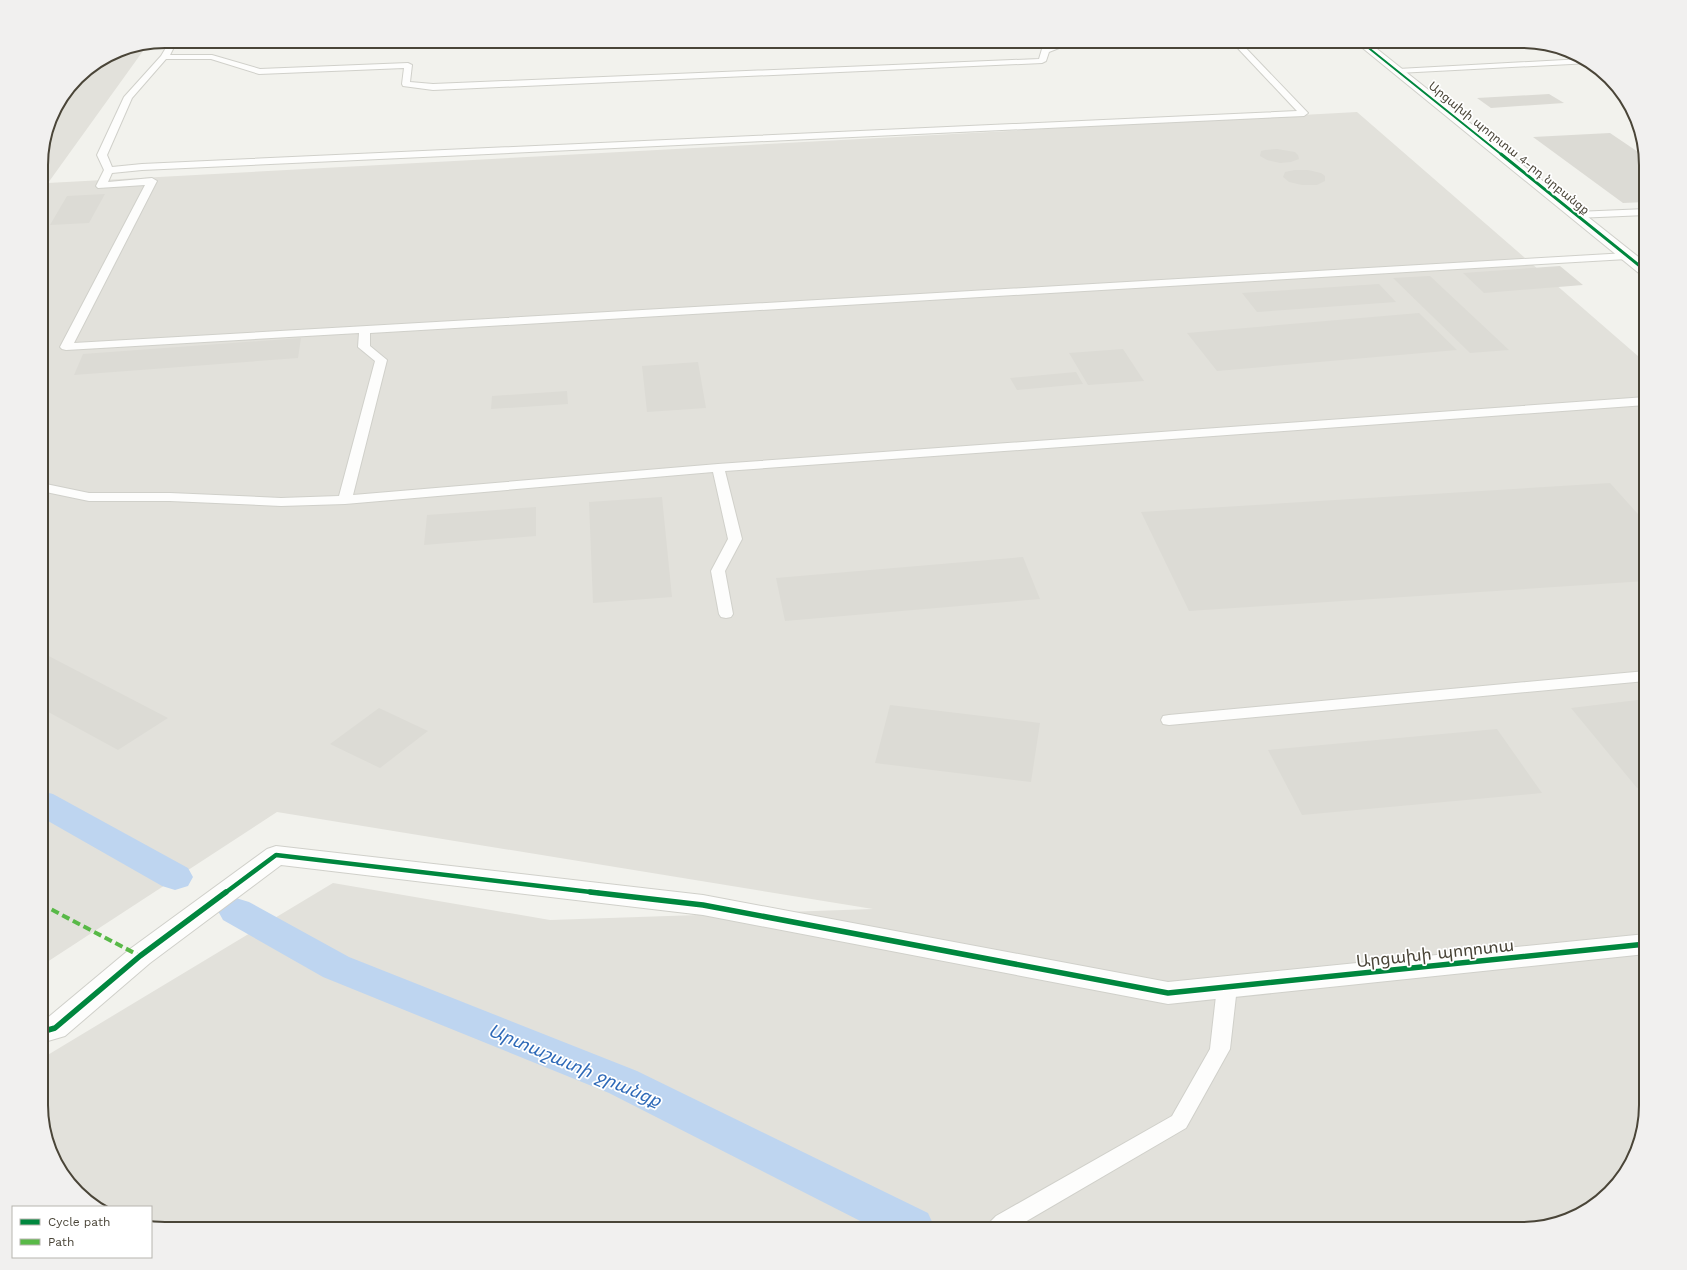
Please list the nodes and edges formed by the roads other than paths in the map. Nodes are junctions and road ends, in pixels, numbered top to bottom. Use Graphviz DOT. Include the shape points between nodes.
graph roads {
  1 [pos="169,48"];
  2 [pos="1053,48"];
  3 [pos="1242,48"];
  4 [pos="1369,48"];
  5 [pos="164,57"];
  6 [pos="1577,62"];
  7 [pos="1398,71"];
  8 [pos="109,170"];
  9 [pos="1639,212"];
  10 [pos="1576,215"];
  11 [pos="1627,256"];
  12 [pos="1639,265"];
  13 [pos="365,329"];
  14 [pos="1639,402"];
  15 [pos="718,468"];
  16 [pos="48,488"];
  17 [pos="345,500"];
  18 [pos="726,614"];
  19 [pos="1639,677"];
  20 [pos="1169,720"];
  21 [pos="1639,945"];
  22 [pos="1227,987"];
  23 [pos="48,1030"];
  24 [pos="1006,1222"];
  1 -- 5 [label="lane"];
  2 -- 5 [label="lane" via="1045,51 1042,61 433,87 406,84 408,65 259,72 212,56"];
  3 -- 8 [label="lane" via="1304,113"];
  4 -- 7 [label="street, Արցախի պողոտա 4-րդ նրբանցք"];
  5 -- 8 [label="lane" via="128,97 102,155"];
  6 -- 7 [label="lane"];
  7 -- 10 [label="street, Արցախի պողոտա 4-րդ նրբանցք"];
  8 -- 13 [label="lane" via="101,186 152,181 66,347"];
  9 -- 10 [label="lane"];
  10 -- 11 [label="street, Արցախի պողոտա 4-րդ նրբանցք"];
  11 -- 12 [label="street, Արցախի պողոտա 4-րդ նրբանցք"];
  11 -- 13 [label="lane"];
  13 -- 17 [label="lane" via="364,348 381,360"];
  14 -- 15 [label="lane"];
  15 -- 17 [label="lane"];
  15 -- 18 [label="lane" via="735,539 718,571"];
  16 -- 17 [label="lane" via="88,497 170,497 282,502"];
  19 -- 20 [label="lane"];
  21 -- 22 [label="street, Արցախի պողոտա"];
  22 -- 23 [label="street, Արցախի պողոտա" via="1168,993 703,905 276,855 140,956 55,1028"];
  22 -- 24 [label="lane" via="1220,1049 1179,1122"];
}
